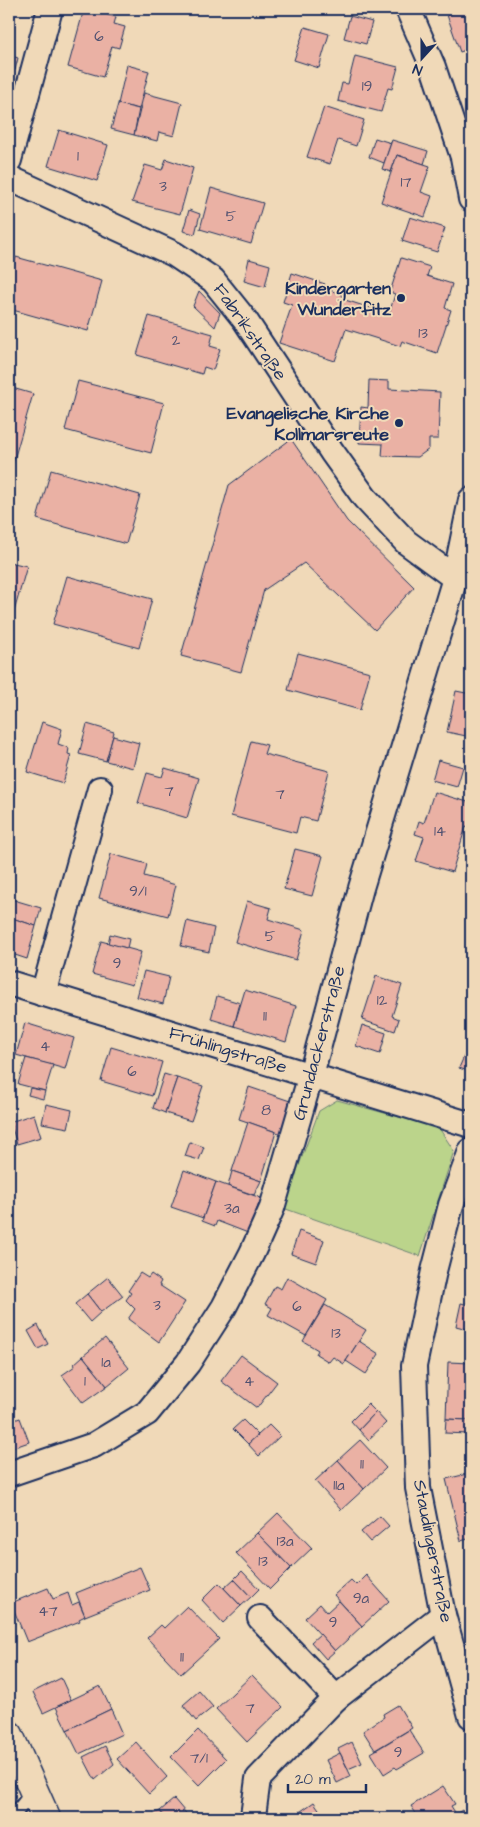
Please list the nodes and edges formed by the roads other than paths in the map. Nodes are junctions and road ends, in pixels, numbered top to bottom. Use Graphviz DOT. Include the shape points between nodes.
graph roads {
  1 [pos="50,9"];
  2 [pos="408,9"];
  3 [pos="9,160"];
  4 [pos="9,178"];
  5 [pos="471,199"];
  6 [pos="471,500"];
  7 [pos="455,578"];
  8 [pos="100,789"];
  9 [pos="9,983"];
  10 [pos="43,994"];
  11 [pos="311,1075"];
  12 [pos="471,1125"];
  13 [pos="471,1151"];
  14 [pos="9,1474"];
  15 [pos="443,1614"];
  16 [pos="260,1618"];
  17 [pos="336,1698"];
  18 [pos="471,1716"];
  19 [pos="9,1735"];
  20 [pos="33,1791"];
  21 [pos="12,1818"];
  22 [pos="46,1818"];
  23 [pos="254,1818"];
  1 -- 3 [label="street"];
  2 -- 5 [label="street" via="433,66 463,157"];
  4 -- 7 [label="street, Fabrikstraße" via="174,254 213,280 246,320 365,498 406,542"];
  6 -- 7 [label="street, Grundackerstraße"];
  7 -- 11 [label="street, Grundackerstraße" via="361,888"];
  8 -- 10 [label="street"];
  9 -- 10 [label="street, Frühlingstraße"];
  10 -- 11 [label="street, Frühlingstraße"];
  11 -- 12 [label="street, Frühlingstraße"];
  11 -- 14 [label="street, Grundackerstraße" via="272,1208 224,1307 188,1363 146,1413 94,1445"];
  13 -- 15 [label="street, Staudingerstraße" via="451,1205 436,1261 414,1366 418,1488"];
  15 -- 17 [label="street"];
  15 -- 18 [label="street, Staudingerstraße"];
  16 -- 17 [label="street"];
  17 -- 23 [label="street" via="258,1779"];
  19 -- 20 [label="main road"];
  20 -- 21 [label="lane"];
  20 -- 22 [label="main road"];
}
